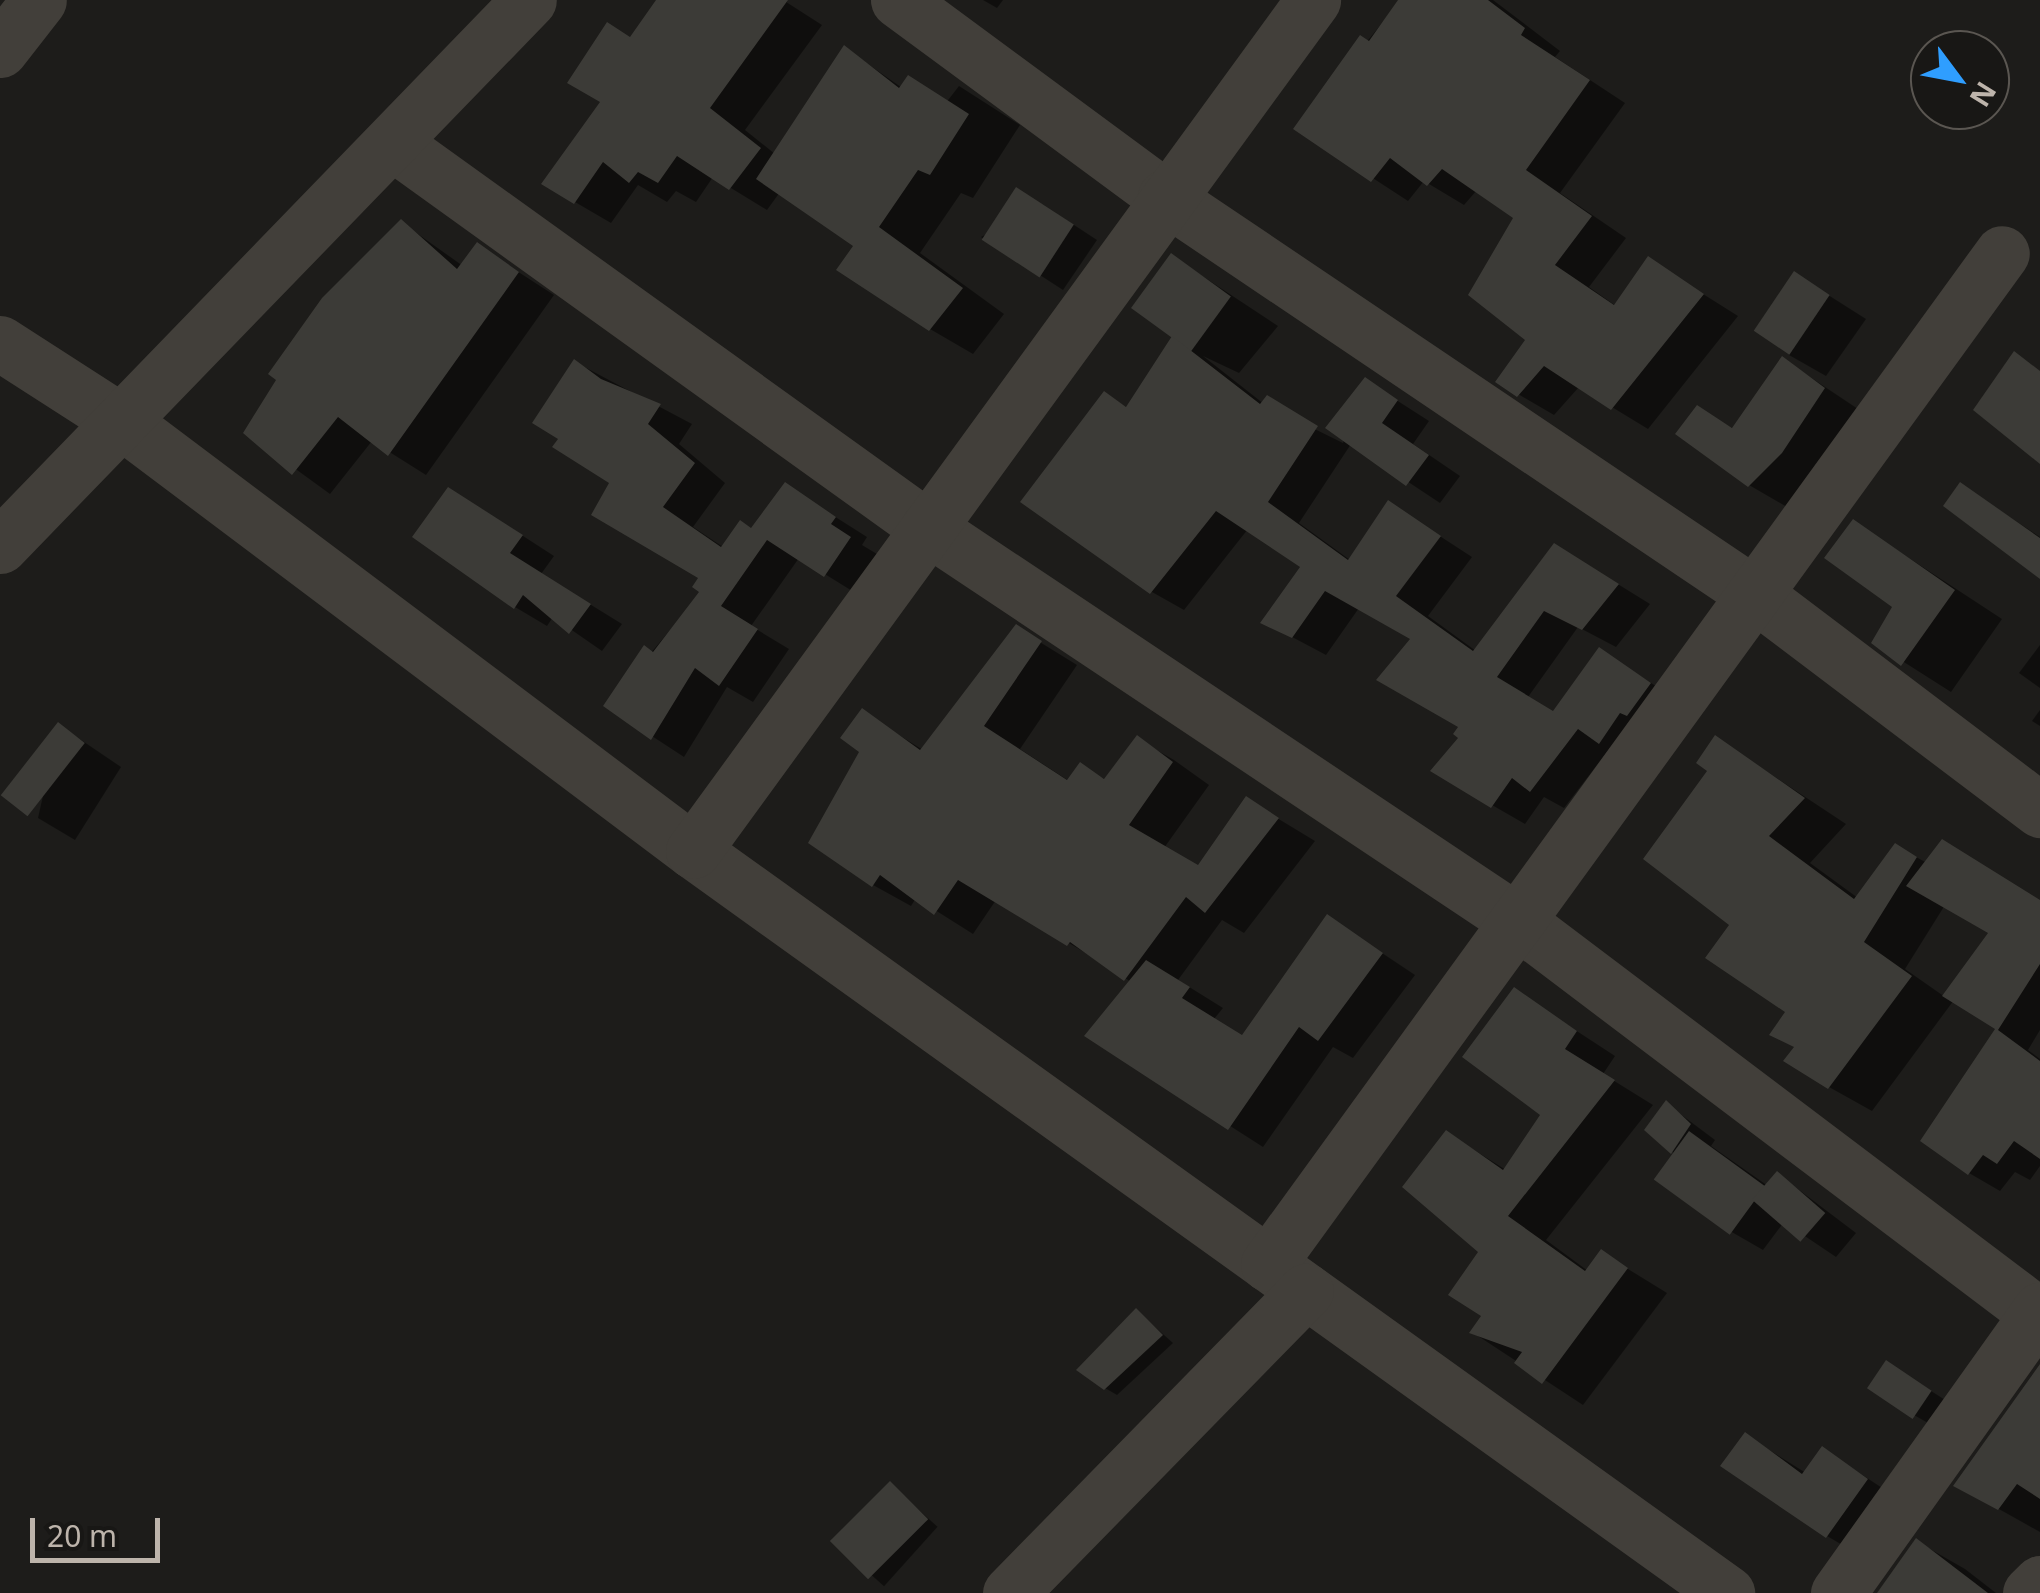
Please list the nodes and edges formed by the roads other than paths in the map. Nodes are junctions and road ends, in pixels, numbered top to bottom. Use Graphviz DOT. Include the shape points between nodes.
graph roads {
  1 [pos="39,0"];
  2 [pos="529,0"];
  3 [pos="898,0"];
  4 [pos="1313,0"];
  5 [pos="0,50"];
  6 [pos="394,144"];
  7 [pos="1165,197"];
  8 [pos="2002,253"];
  9 [pos="0,343"];
  10 [pos="121,421"];
  11 [pos="928,528"];
  12 [pos="0,546"];
  13 [pos="1757,596"];
  14 [pos="2040,810"];
  15 [pos="694,851"];
  16 [pos="1517,921"];
  17 [pos="1287,1277"];
  18 [pos="2039,1313"];
  19 [pos="2040,1583"];
  20 [pos="1010,1593"];
  21 [pos="1728,1593"];
  22 [pos="1838,1593"];
  23 [pos="2030,1593"];
  1 -- 5 [label="street"];
  2 -- 6 [label="street"];
  3 -- 7 [label="street"];
  4 -- 7 [label="street"];
  6 -- 10 [label="street"];
  6 -- 11 [label="street"];
  7 -- 11 [label="street"];
  7 -- 13 [label="street"];
  8 -- 13 [label="street"];
  9 -- 10 [label="street"];
  10 -- 12 [label="street"];
  10 -- 15 [label="street"];
  11 -- 15 [label="street"];
  11 -- 16 [label="street"];
  13 -- 14 [label="street"];
  13 -- 16 [label="street"];
  15 -- 17 [label="street"];
  16 -- 17 [label="street"];
  16 -- 18 [label="street"];
  17 -- 20 [label="street"];
  17 -- 21 [label="street"];
  18 -- 22 [label="street"];
  19 -- 23 [label="street"];
}
